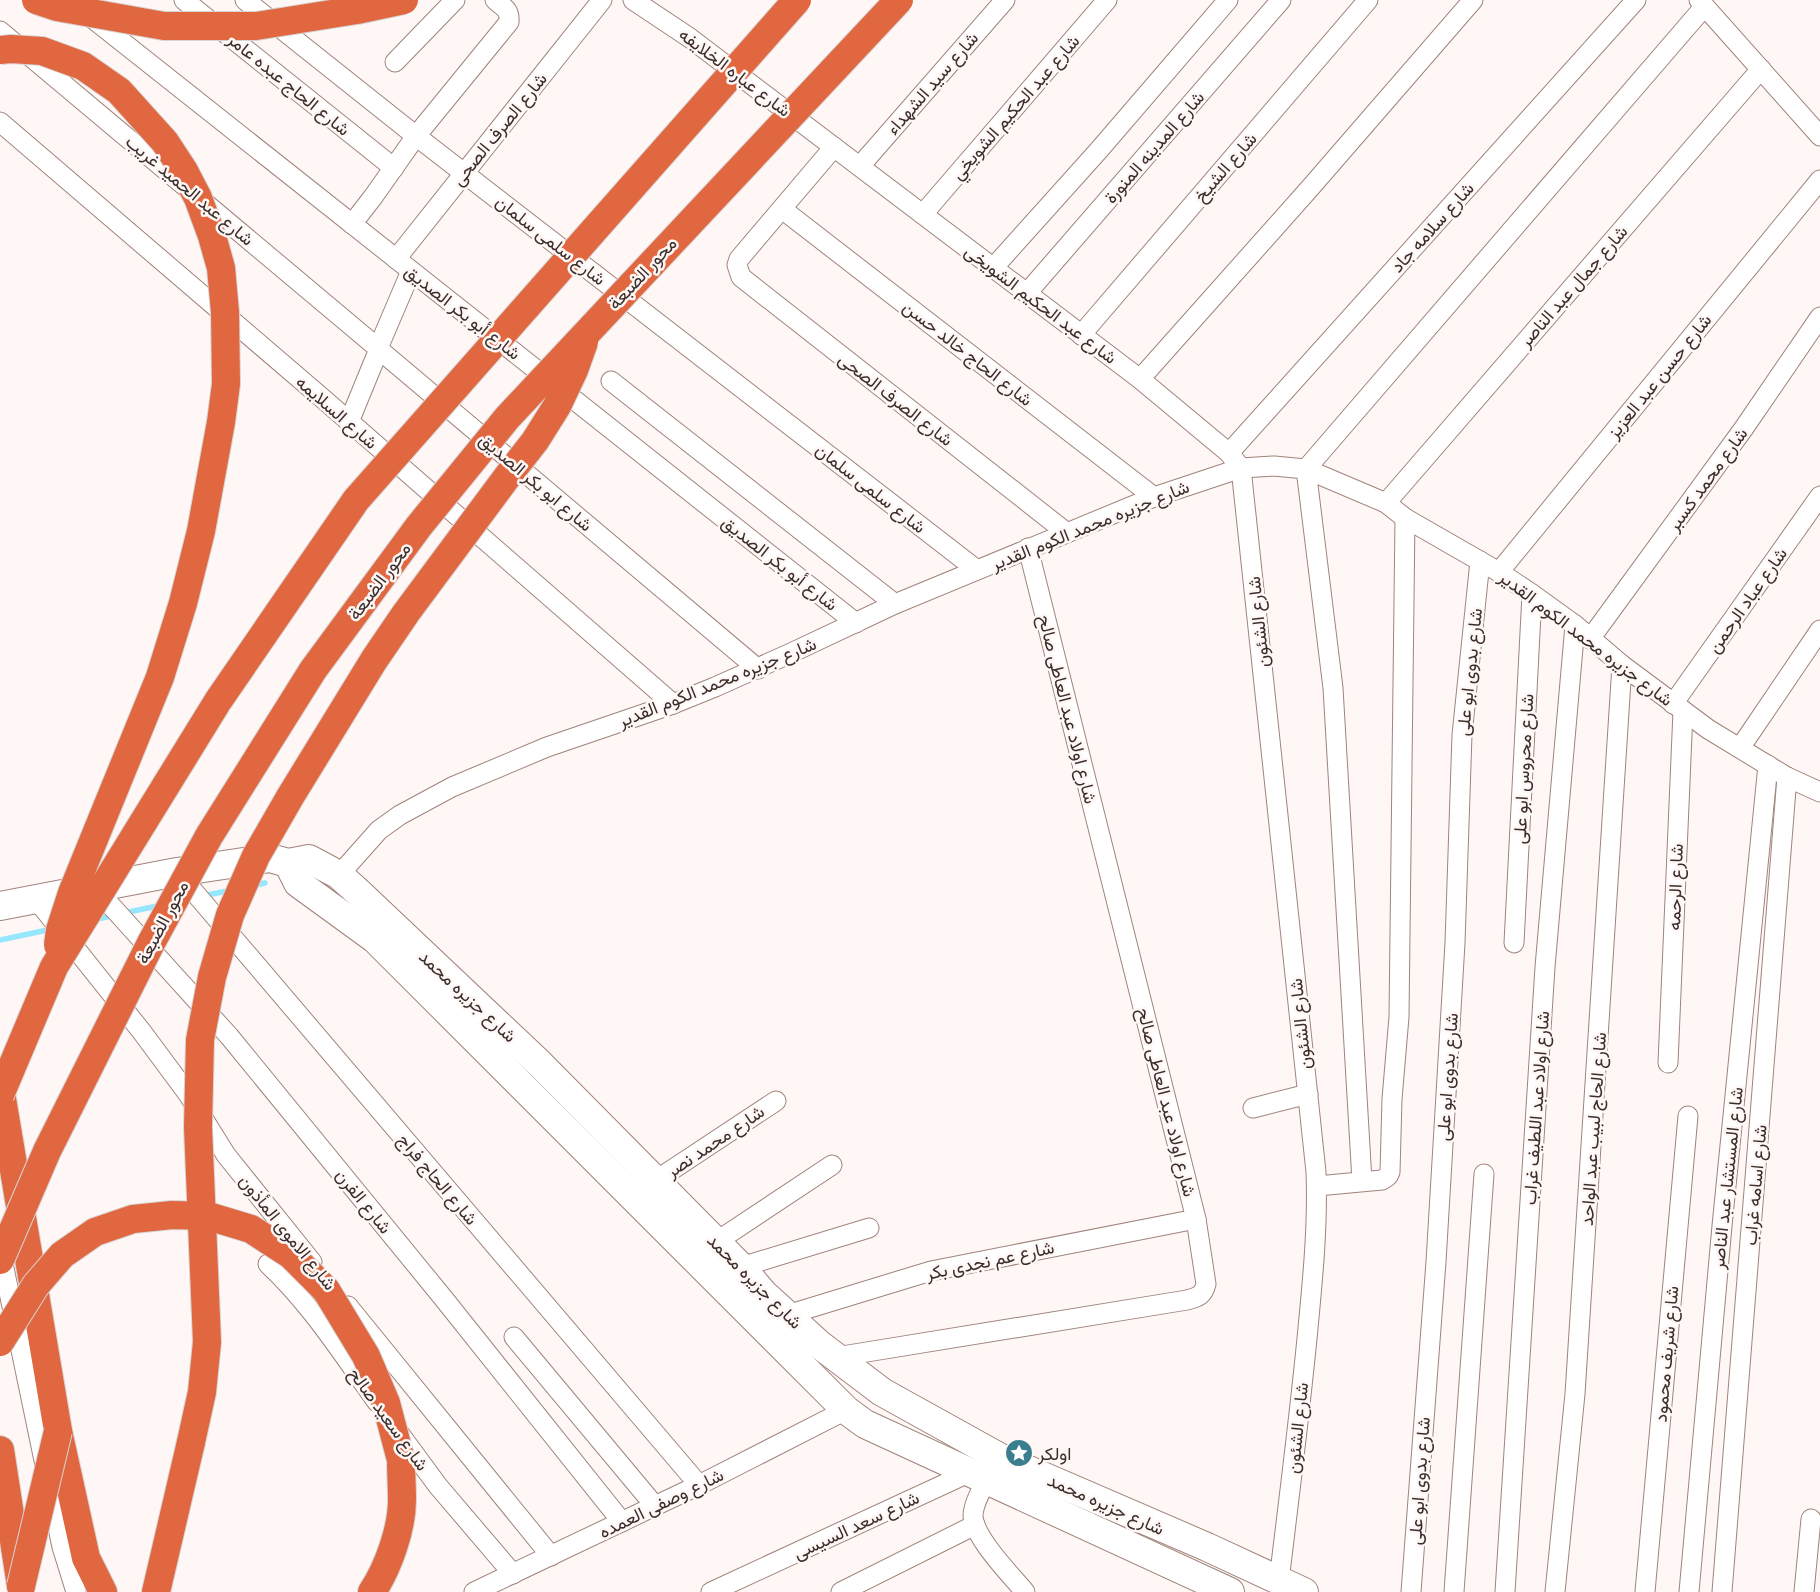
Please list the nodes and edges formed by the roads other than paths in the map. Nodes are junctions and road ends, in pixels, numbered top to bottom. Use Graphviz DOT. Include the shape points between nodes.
graph roads {
  1 [pos="36,0"];
  2 [pos="69,0"];
  3 [pos="184,0"];
  4 [pos="404,0"];
  5 [pos="455,0"];
  6 [pos="495,0"];
  7 [pos="602,0"];
  8 [pos="634,0"];
  9 [pos="797,0"];
  10 [pos="899,0"];
  11 [pos="1005,0"];
  12 [pos="1107,0"];
  13 [pos="1228,0"];
  14 [pos="1281,0"];
  15 [pos="1368,0"];
  16 [pos="1472,0"];
  17 [pos="1636,0"];
  18 [pos="256,3"];
  19 [pos="1702,3"];
  20 [pos="0,31"];
  21 [pos="0,50"];
  22 [pos="395,62"];
  23 [pos="1760,69"];
  24 [pos="0,122"];
  25 [pos="416,136"];
  26 [pos="1820,136"];
  27 [pos="834,147"];
  28 [pos="860,166"];
  29 [pos="394,168"];
  30 [pos="464,173"];
  31 [pos="1820,180"];
  32 [pos="782,209"];
  33 [pos="923,214"];
  34 [pos="352,224"];
  35 [pos="396,259"];
  36 [pos="993,268"];
  37 [pos="411,271"];
  38 [pos="1027,293"];
  39 [pos="1820,317"];
  40 [pos="587,331"];
  41 [pos="1081,335"];
  42 [pos="380,349"];
  43 [pos="1140,379"];
  44 [pos="611,381"];
  45 [pos="349,422"];
  46 [pos="1229,453"];
  47 [pos="1241,468"];
  48 [pos="1306,469"];
  49 [pos="1820,496"];
  50 [pos="1154,497"];
  51 [pos="1386,503"];
  52 [pos="1405,518"];
  53 [pos="1066,533"];
  54 [pos="1028,548"];
  55 [pos="1480,561"];
  56 [pos="977,570"];
  57 [pos="1499,572"];
  58 [pos="1532,594"];
  59 [pos="895,604"];
  60 [pos="856,623"];
  61 [pos="1574,625"];
  62 [pos="1820,630"];
  63 [pos="1590,639"];
  64 [pos="1622,665"];
  65 [pos="758,668"];
  66 [pos="673,704"];
  67 [pos="1678,707"];
  68 [pos="1740,748"];
  69 [pos="1768,765"];
  70 [pos="1788,777"];
  71 [pos="1818,787"];
  72 [pos="288,863"];
  73 [pos="177,872"];
  74 [pos="339,876"];
  75 [pos="95,888"];
  76 [pos="36,899"];
  77 [pos="0,906"];
  78 [pos="1514,943"];
  79 [pos="54,966"];
  80 [pos="1668,1063"];
  81 [pos="0,1087"];
  82 [pos="1308,1094"];
  83 [pos="0,1095"];
  84 [pos="776,1101"];
  85 [pos="1253,1108"];
  86 [pos="1688,1116"];
  87 [pos="832,1165"];
  88 [pos="1484,1174"];
  89 [pos="655,1181"];
  90 [pos="1362,1182"];
  91 [pos="1317,1186"];
  92 [pos="1196,1219"];
  93 [pos="870,1228"];
  94 [pos="716,1242"];
  95 [pos="0,1248"];
  96 [pos="0,1260"];
  97 [pos="268,1264"];
  98 [pos="741,1267"];
  99 [pos="787,1315"];
  100 [pos="514,1337"];
  101 [pos="0,1342"];
  102 [pos="836,1357"];
  103 [pos="846,1410"];
  104 [pos="58,1431"];
  105 [pos="0,1450"];
  106 [pos="1001,1458"];
  107 [pos="978,1477"];
  108 [pos="699,1486"];
  109 [pos="655,1506"];
  110 [pos="1811,1519"];
  111 [pos="622,1522"];
  112 [pos="975,1525"];
  113 [pos="550,1556"];
  114 [pos="513,1574"];
  115 [pos="1279,1581"];
  116 [pos="22,1589"];
  117 [pos="76,1592"];
  118 [pos="103,1592"];
  119 [pos="156,1592"];
  120 [pos="372,1592"];
  121 [pos="474,1592"];
  122 [pos="711,1592"];
  123 [pos="841,1592"];
  124 [pos="1025,1592"];
  125 [pos="1230,1592"];
  126 [pos="1304,1592"];
  127 [pos="1411,1592"];
  128 [pos="1454,1592"];
  129 [pos="1505,1592"];
  130 [pos="1555,1592"];
  131 [pos="1645,1592"];
  132 [pos="1689,1592"];
  133 [pos="1722,1592"];
  134 [pos="1804,1592"];
  1 -- 4 [label="highway, bridge" via="57,8 164,26 256,26"];
  2 -- 34 [label="street, شارع أبو بكر الصديق"];
  3 -- 29 [label="street, شارع الحاج عبده عامر"];
  5 -- 22 [label="street"];
  6 -- 25 [label="street" via="506,9 509,22"];
  7 -- 30 [label="street, شارع الصرف الصحى"];
  8 -- 27 [label="street, شارع عباره الخلايفه" via="690,38"];
  9 -- 79 [label="highway, bridge" via="356,500 218,701"];
  10 -- 40 [label="highway, محور الضبعة, bridge"];
  11 -- 28 [label="street, شارع سيد الشهداء"];
  12 -- 33 [label="street, شارع عبد الحكيم الشويخي"];
  13 -- 36 [label="street"];
  14 -- 38 [label="street, شارع المدينه المنورة"];
  15 -- 41 [label="street, شارع الشيخ"];
  16 -- 43 [label="street"];
  17 -- 46 [label="street, شارع سلامه جاد"];
  18 -- 25 [label="street, شارع سلمى سلمان"];
  19 -- 23 [label="street"];
  19 -- 48 [label="street"];
  20 -- 42 [label="street, شارع عبد الحميد غريب"];
  21 -- 79 [label="highway, bridge" via="42,51 83,66 119,91 165,142 198,198 212,236 221,268 225,312 226,384 221,422 201,531 183,603 160,677 72,893 60,930"];
  23 -- 26 [label="street"];
  23 -- 51 [label="street, شارع جمال عبد الناصر"];
  24 -- 45 [label="street, شارع السلايمه"];
  25 -- 29 [label="street"];
  25 -- 30 [label="street, شارع سلمى سلمان"];
  27 -- 28 [label="street, شارع عبد الحكيم الشويخى"];
  27 -- 32 [label="street"];
  28 -- 33 [label="street, شارع عبد الحكيم الشويخى"];
  29 -- 34 [label="street"];
  30 -- 35 [label="street, شارع الصرف الصحى"];
  30 -- 56 [label="street, شارع سلمى سلمان"];
  31 -- 57 [label="street, شارع حسن عبد العزيز"];
  32 -- 50 [label="street, شارع الحاج خالد حسن"];
  32 -- 53 [label="street, شارع الصرف الصحى" via="739,259 737,265 741,277"];
  33 -- 36 [label="street, شارع عبد الحكيم الشويخى"];
  34 -- 35 [label="street, شارع أبو بكر الصديق"];
  35 -- 37 [label="street, شارع أبو بكر الصديق"];
  36 -- 38 [label="street, شارع عبد الحكيم الشويخى"];
  37 -- 42 [label="street"];
  37 -- 60 [label="street, شارع أبو بكر الصديق"];
  38 -- 41 [label="street, شارع عبد الحكيم الشويخى"];
  39 -- 63 [label="street, شارع محمد كسبر" via="1744,428"];
  40 -- 96 [label="highway, محور الضبعة, bridge" via="507,418 420,526 313,670 209,836 151,943 47,1151"];
  40 -- 119 [label="highway, bridge" via="557,406 535,441 374,660 256,856 230,915 212,977 200,1040 198,1127 207,1342 202,1392"];
  41 -- 43 [label="street, شارع عبد الحكيم الشويخى"];
  42 -- 45 [label="street"];
  42 -- 65 [label="street, شارع ابو بكر الصديق"];
  43 -- 46 [label="street, شارع عبد الحكيم الشويخى"];
  44 -- 59 [label="street"];
  45 -- 66 [label="street, شارع السلايمه"];
  46 -- 47 [label="street, شارع عبد الحكيم الشويخى"];
  47 -- 48 [label="street, شارع جزيره محمد الكوم القدير" via="1274,466"];
  47 -- 50 [label="street, شارع جزيره محمد الكوم القدير"];
  47 -- 82 [label="street, شارع الشئون"];
  48 -- 51 [label="street, شارع جزيره محمد الكوم القدير"];
  48 -- 90 [label="street" via="1333,688"];
  49 -- 67 [label="street, شارع عباد الرحمن"];
  50 -- 53 [label="street, شارع جزيره محمد الكوم القدير"];
  51 -- 52 [label="street, شارع جزيره محمد الكوم القدير"];
  52 -- 55 [label="street, شارع جزيره محمد الكوم القدير"];
  52 -- 90 [label="street" via="1399,1017 1390,1172 1382,1180"];
  53 -- 54 [label="street, شارع جزيره محمد الكوم القدير"];
  54 -- 56 [label="street, شارع جزيره محمد الكوم القدير"];
  54 -- 92 [label="street, شارع اولاد عبد العاطى صالح"];
  55 -- 57 [label="street, شارع جزيره محمد الكوم القدير"];
  55 -- 127 [label="street, شارع بدوى ابو على" via="1462,735 1456,943"];
  56 -- 59 [label="street, شارع جزيره محمد الكوم القدير"];
  57 -- 58 [label="street, شارع جزيره محمد الكوم القدير"];
  58 -- 61 [label="street, شارع جزيره محمد الكوم القدير"];
  58 -- 78 [label="street, شارع محروس ابو على"];
  59 -- 60 [label="street, شارع جزيره محمد الكوم القدير"];
  60 -- 65 [label="street, شارع جزيره محمد الكوم القدير"];
  61 -- 63 [label="street, شارع جزيره محمد الكوم القدير"];
  61 -- 129 [label="street, شارع اولاد عبد اللطيف غراب" via="1545,967"];
  62 -- 68 [label="street"];
  63 -- 64 [label="street, شارع جزيره محمد الكوم القدير"];
  64 -- 67 [label="street, شارع جزيره محمد الكوم القدير"];
  64 -- 130 [label="street, شارع الحاج لبيب عبد الواحد" via="1575,1394"];
  65 -- 66 [label="street, شارع جزيره محمد الكوم القدير"];
  66 -- 74 [label="street, شارع جزيره محمد الكوم القدير" via="547,747 452,787 379,830"];
  67 -- 68 [label="street, شارع جزيره محمد الكوم القدير"];
  67 -- 80 [label="street, شارع الرحمه"];
  68 -- 69 [label="street, شارع جزيره محمد الكوم القدير"];
  69 -- 70 [label="street, شارع جزيره محمد الكوم القدير"];
  69 -- 132 [label="street, شارع المستشار عبد الناصر"];
  70 -- 71 [label="street, شارع جزيره محمد الكوم القدير"];
  70 -- 133 [label="street, شارع اسامه غراب"];
  72 -- 73 [label="main road, شارع جزيره محمد" via="270,858"];
  72 -- 74 [label="main road, شارع جزيره محمد" via="309,859"];
  72 -- 103 [label="main road, شارع جزيره محمد" via="298,882 375,939"];
  73 -- 75 [label="main road, شارع جزيره محمد"];
  73 -- 108 [label="street, شارع الحاج فراج"];
  74 -- 89 [label="main road, شارع جزيره محمد" via="540,1064"];
  75 -- 76 [label="main road, شارع جزيره محمد"];
  75 -- 111 [label="street, شارع الفرن" via="229,1036"];
  76 -- 77 [label="main road, شارع جزيره محمد"];
  76 -- 113 [label="street, شارع الاموى المأذون" via="188,1094 226,1155"];
  79 -- 83 [label="highway, bridge"];
  81 -- 104 [label="highway, bridge"];
  82 -- 85 [label="street"];
  82 -- 91 [label="street, شارع الشئون"];
  84 -- 89 [label="street, شارع محمد نصر"];
  86 -- 131 [label="street, شارع شريف محمود"];
  87 -- 94 [label="street"];
  88 -- 128 [label="street"];
  89 -- 94 [label="main road, شارع جزيره محمد"];
  90 -- 91 [label="street"];
  91 -- 115 [label="street, شارع الشئون" via="1305,1360"];
  92 -- 99 [label="street, شارع عم نجدى بكر" via="931,1271"];
  92 -- 102 [label="street, شارع اولاد عبد العاطى صالح" via="1206,1284 1202,1295 1197,1298"];
  93 -- 98 [label="street"];
  94 -- 98 [label="main road, شارع جزيره محمد"];
  95 -- 117 [label="street" via="62,1547"];
  97 -- 114 [label="street, شارع سعيد صالح" via="287,1281 326,1330 438,1486"];
  98 -- 99 [label="main road, شارع جزيره محمد"];
  99 -- 102 [label="main road, شارع جزيره محمد"];
  100 -- 109 [label="street"];
  101 -- 120 [label="highway, bridge" via="36,1285 62,1255 95,1232 133,1219 172,1214 208,1216 251,1229 291,1255 326,1290 366,1356 386,1403 401,1460 402,1502 394,1545"];
  102 -- 106 [label="main road, شارع جزيره محمد" via="882,1392"];
  103 -- 107 [label="main road, شارع جزيره محمد" via="865,1424"];
  103 -- 108 [label="street, شارع وصفى العمده"];
  104 -- 116 [label="highway, bridge"];
  104 -- 118 [label="highway" via="86,1558"];
  105 -- 116 [label="highway"];
  106 -- 107 [label="street"];
  106 -- 115 [label="main road, شارع جزيره محمد"];
  107 -- 112 [label="street" via="973,1514"];
  107 -- 122 [label="street, شارع سعد السيسى"];
  107 -- 125 [label="main road, شارع جزيره محمد"];
  108 -- 109 [label="street, شارع وصفى العمده"];
  109 -- 111 [label="street, شارع وصفى العمده"];
  110 -- 134 [label="street"];
  111 -- 113 [label="street, شارع وصفى العمده"];
  112 -- 123 [label="street"];
  112 -- 124 [label="street" via="982,1540"];
  113 -- 114 [label="street, شارع وصفى العمده"];
  114 -- 121 [label="street, شارع وصفى العمده"];
  115 -- 126 [label="main road, شارع جزيره محمد"];
}
